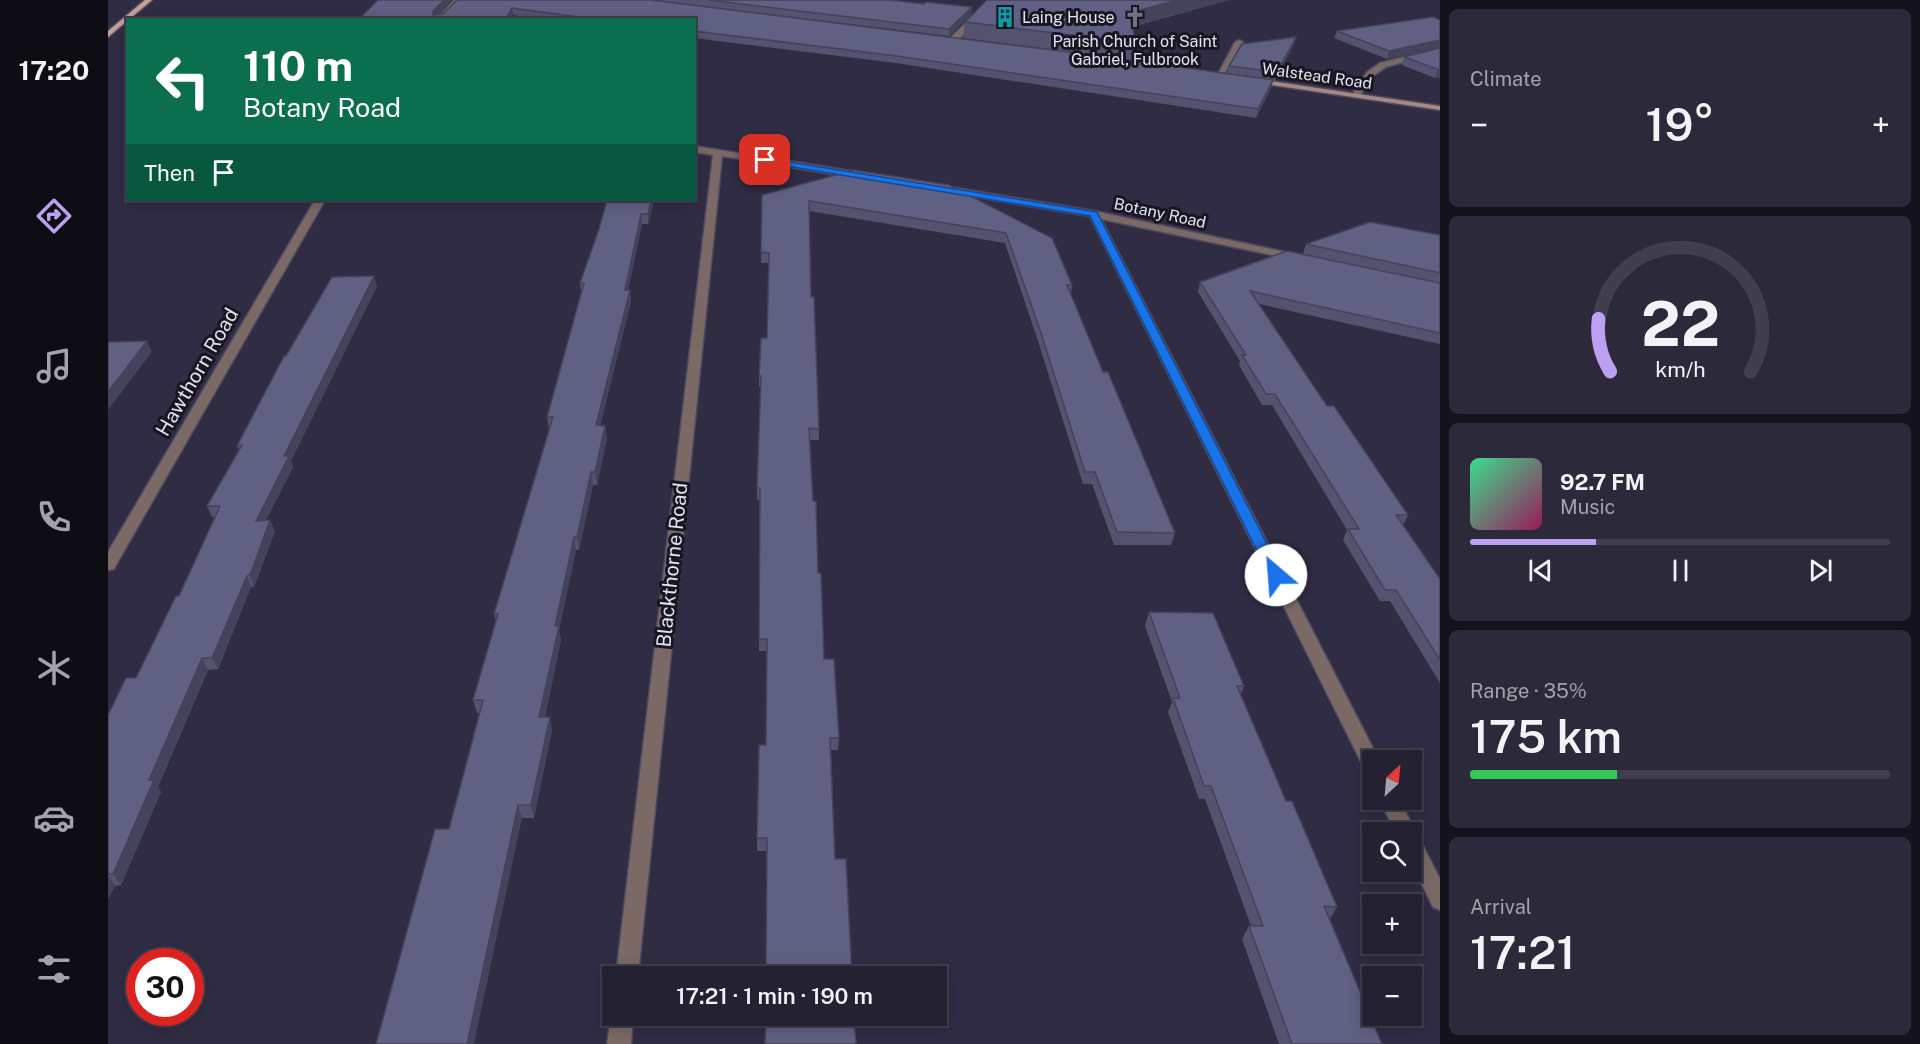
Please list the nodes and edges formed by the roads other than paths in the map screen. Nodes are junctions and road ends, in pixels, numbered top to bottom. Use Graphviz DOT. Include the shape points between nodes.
graph roads {
  1 [pos="149,0"];
  2 [pos="458,0"];
  3 [pos="994,0"];
  4 [pos="128,18"];
  5 [pos="441,18"];
  6 [pos="126,20"];
  7 [pos="108,35"];
  8 [pos="941,39"];
  9 [pos="952,40"];
  10 [pos="964,42"];
  11 [pos="1239,42"];
  12 [pos="1440,50"];
  13 [pos="1207,74"];
  14 [pos="1219,76"];
  15 [pos="1230,77"];
  16 [pos="1241,79"];
  17 [pos="1356,95"];
  18 [pos="1440,108"];
  19 [pos="696,149"];
  20 [pos="718,153"];
  21 [pos="870,178"];
  22 [pos="929,187"];
  23 [pos="319,201"];
  24 [pos="1094,214"];
  25 [pos="1313,261"];
  26 [pos="108,565"];
  27 [pos="1364,750"];
  28 [pos="1422,864"];
  29 [pos="1440,900"];
  30 [pos="628,966"];
  31 [pos="621,1026"];
  32 [pos="619,1044"];
  1 -- 4 [label="main road"];
  2 -- 5 [label="street"];
  3 -- 9 [label="street"];
  6 -- 7 [label="main road"];
  8 -- 9 [label="street"];
  9 -- 10 [label="street"];
  11 -- 14 [label="street"];
  12 -- 17 [label="street" via="1383,64 1370,74"];
  13 -- 14 [label="street"];
  14 -- 15 [label="street"];
  16 -- 17 [label="street, Walstead Road"];
  17 -- 18 [label="street, Walstead Road"];
  19 -- 20 [label="street"];
  20 -- 21 [label="street"];
  20 -- 30 [label="street, Blackthorne Road"];
  22 -- 24 [label="street, Botany Road"];
  23 -- 26 [label="street, Hawthorn Road"];
  24 -- 25 [label="street, Botany Road"];
  24 -- 27 [label="street"];
  28 -- 29 [label="street"];
  31 -- 32 [label="street"];
}
